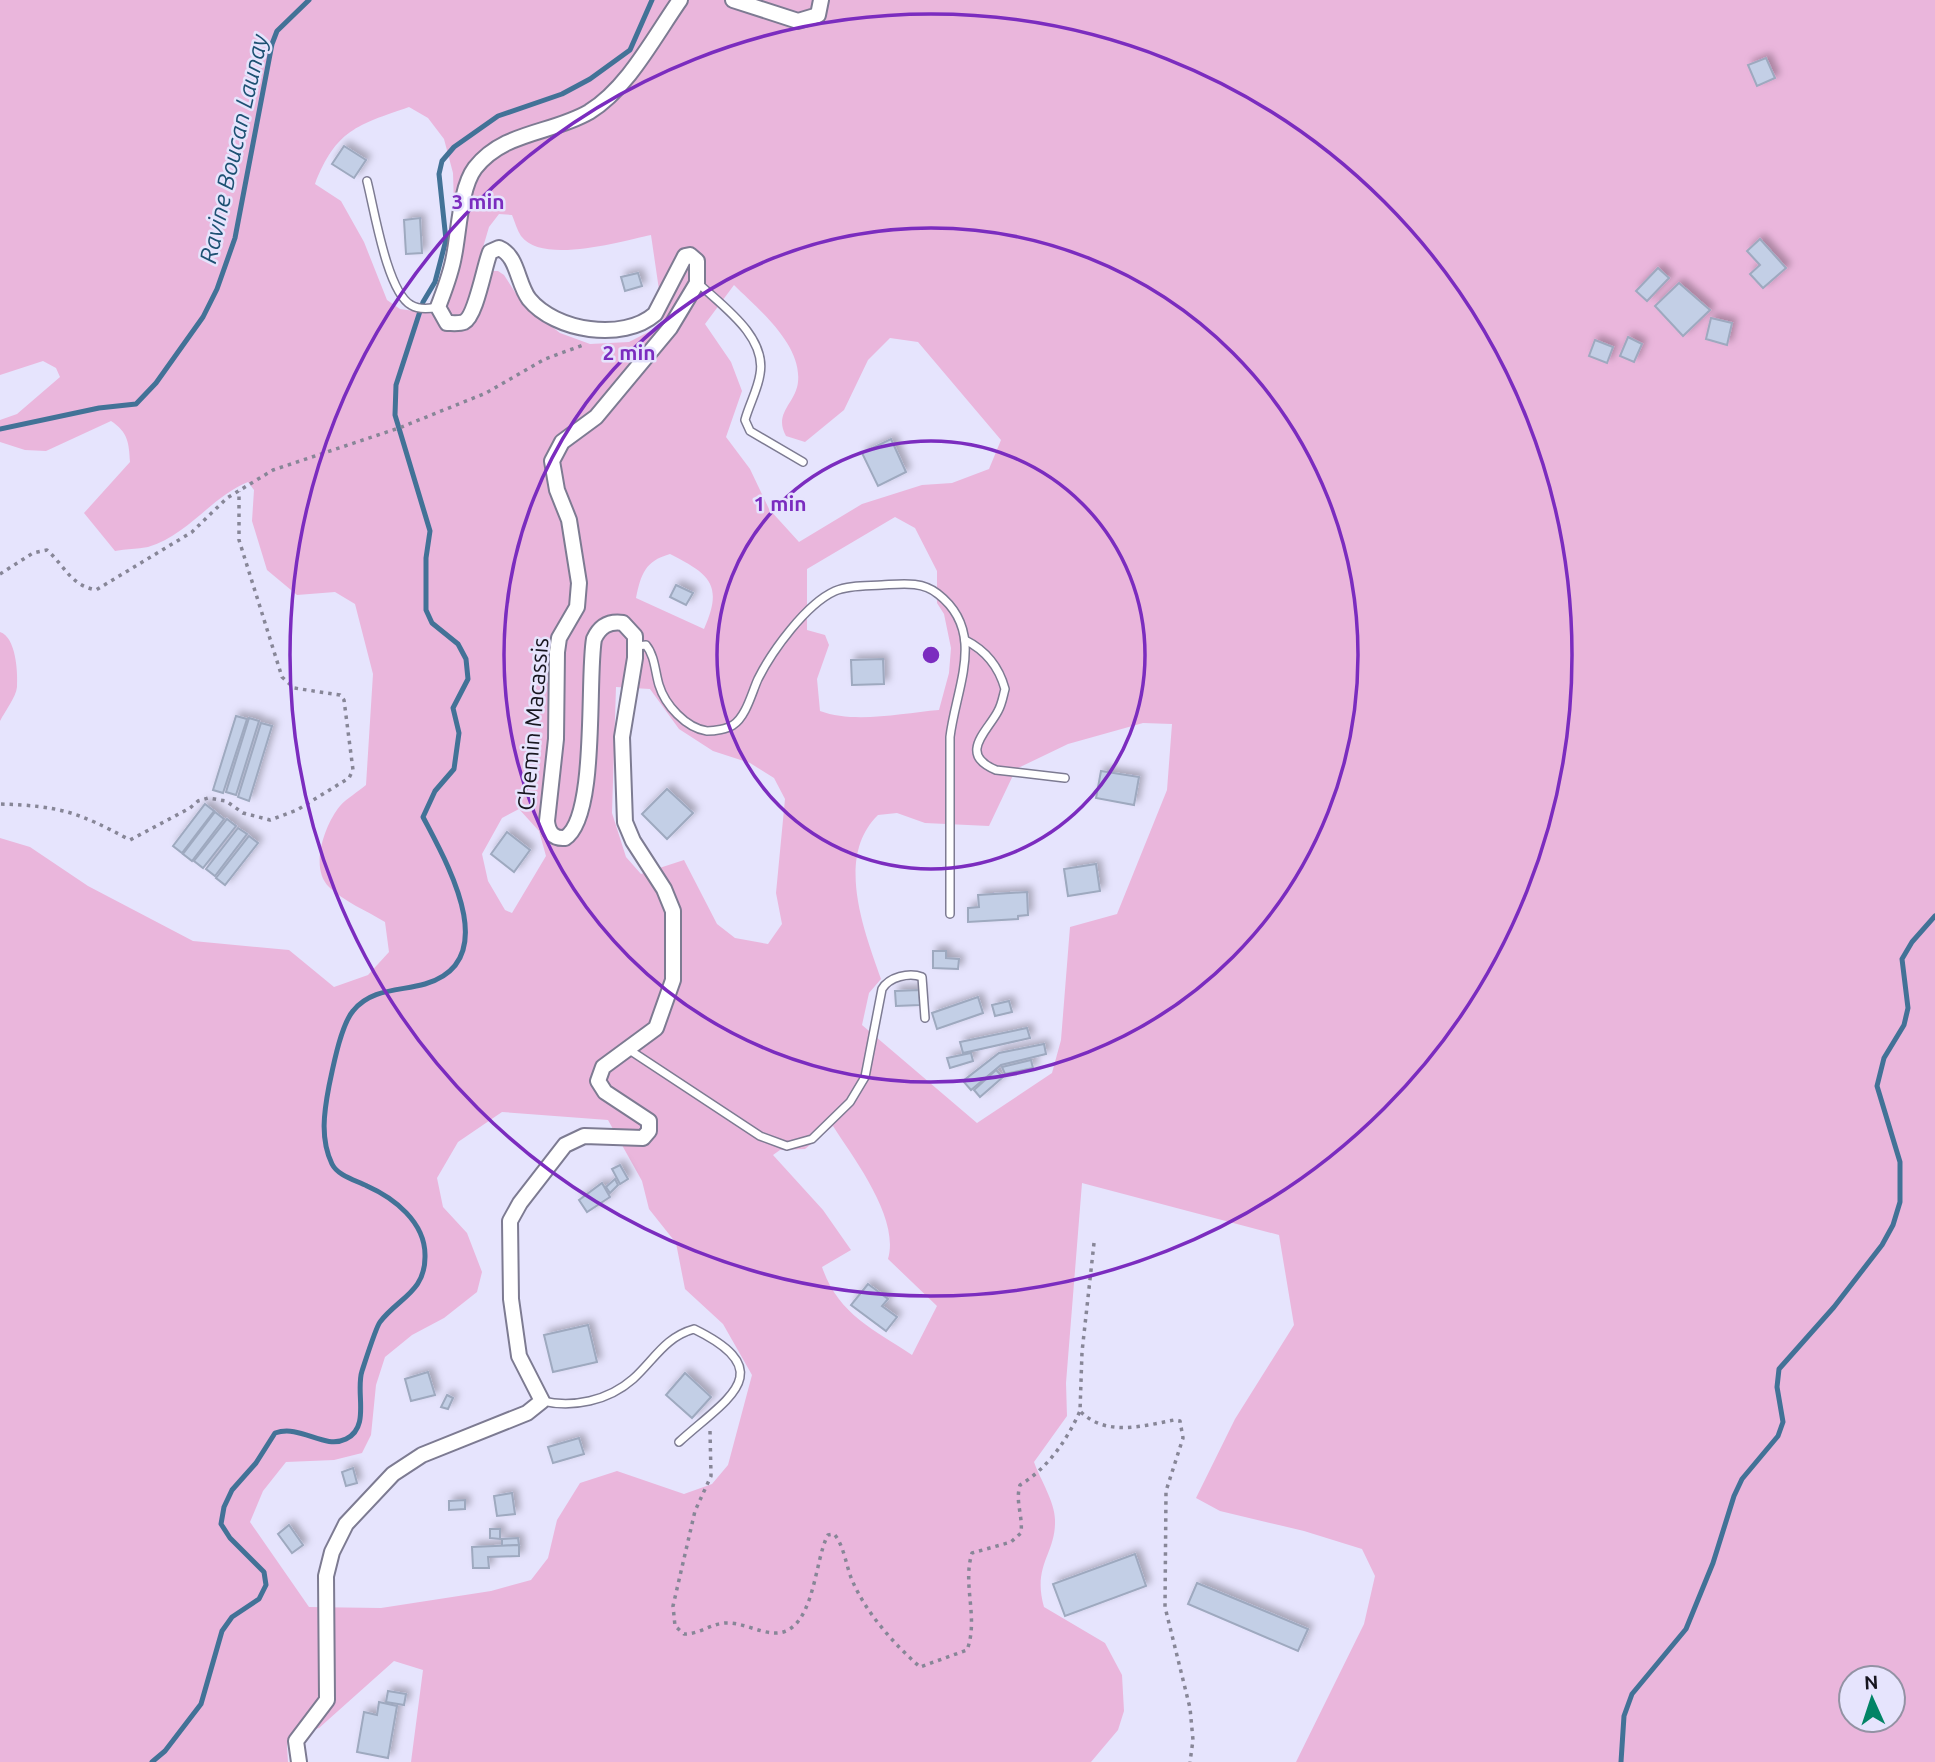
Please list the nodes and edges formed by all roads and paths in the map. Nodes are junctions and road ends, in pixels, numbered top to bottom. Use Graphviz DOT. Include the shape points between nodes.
graph roads {
  1 [pos="680,0"];
  2 [pos="733,0"];
  3 [pos="821,0"];
  4 [pos="367,181"];
  5 [pos="697,283"];
  6 [pos="432,308"];
  7 [pos="607,329"];
  8 [pos="803,462"];
  9 [pos="239,491"];
  10 [pos="0,574"];
  11 [pos="965,640"];
  12 [pos="636,646"];
  13 [pos="1065,778"];
  14 [pos="1,804"];
  15 [pos="950,914"];
  16 [pos="925,1018"];
  17 [pos="628,1049"];
  18 [pos="1094,1243"];
  19 [pos="542,1401"];
  20 [pos="1080,1411"];
  21 [pos="709,1415"];
  22 [pos="679,1442"];
  23 [pos="299,1762"];
  24 [pos="1190,1762"];
  1 -- 6 [label="street" via="614,91 588,112 523,134 490,152 473,171 461,209 454,257"];
  2 -- 3 [label="street" via="798,21 818,15"];
  4 -- 6 [label="lane" via="401,296 415,307"];
  5 -- 7 [label="street" via="697,261 685,256 655,314 634,325"];
  5 -- 8 [label="lane" via="741,323 754,342 761,373 746,420 750,431"];
  5 -- 12 [label="street, Chemin Macassis" via="670,328 596,417 562,443 552,461 569,520 579,583 577,607 559,638 557,652 556,739 547,821 555,837 565,838 575,827 588,763 594,639 607,624 623,623 631,629"];
  6 -- 7 [label="street" via="447,323 463,323 491,252 499,248 513,261 521,285 543,312 563,323"];
  7 -- 9 [label="path" via="599,338 545,359 486,393 273,470"];
  9 -- 10 [label="path" via="192,532 96,590 69,578 47,550 33,553"];
  9 -- 14 [label="path" via="239,540 282,677 294,688 340,695 344,700 353,770 349,778 297,810 271,820 208,798 130,840 86,816 47,806"];
  11 -- 12 [label="lane" via="959,615 932,589 913,584 835,591 818,602 781,642 733,725 707,731 690,725 673,710 660,689 651,650 646,645"];
  11 -- 13 [label="lane" via="992,662 1005,689 998,711 980,734 980,756 996,770"];
  11 -- 15 [label="lane" via="966,666 950,737"];
  12 -- 17 [label="street" via="622,737 625,822 673,911 673,980 656,1028"];
  16 -- 17 [label="lane" via="922,977 910,975 886,982 865,1077 850,1102 812,1139 787,1146 760,1136"];
  17 -- 19 [label="street" via="603,1067 598,1081 605,1092 649,1121 649,1131 643,1138 584,1136 565,1145 510,1221 511,1299 519,1356"];
  18 -- 20 [label="path"];
  19 -- 21 [label="lane" via="561,1405 615,1392 677,1334 694,1329 720,1346 740,1364 743,1373 740,1386"];
  19 -- 23 [label="street" via="527,1413 422,1455 393,1474 346,1524 326,1576 327,1700 296,1741"];
  20 -- 21 [label="path" via="1055,1452 1020,1485 1016,1499 1021,1533 1011,1542 972,1553 968,1566 973,1634 967,1650 920,1668 865,1603 834,1534 821,1546 810,1600 791,1627 776,1634 727,1622 684,1634 675,1626 673,1606 695,1511 711,1476"];
  20 -- 24 [label="path" via="1088,1419 1127,1429 1174,1420 1180,1421 1183,1429 1166,1491 1165,1607 1190,1707"];
  21 -- 22 [label="lane"];
}
